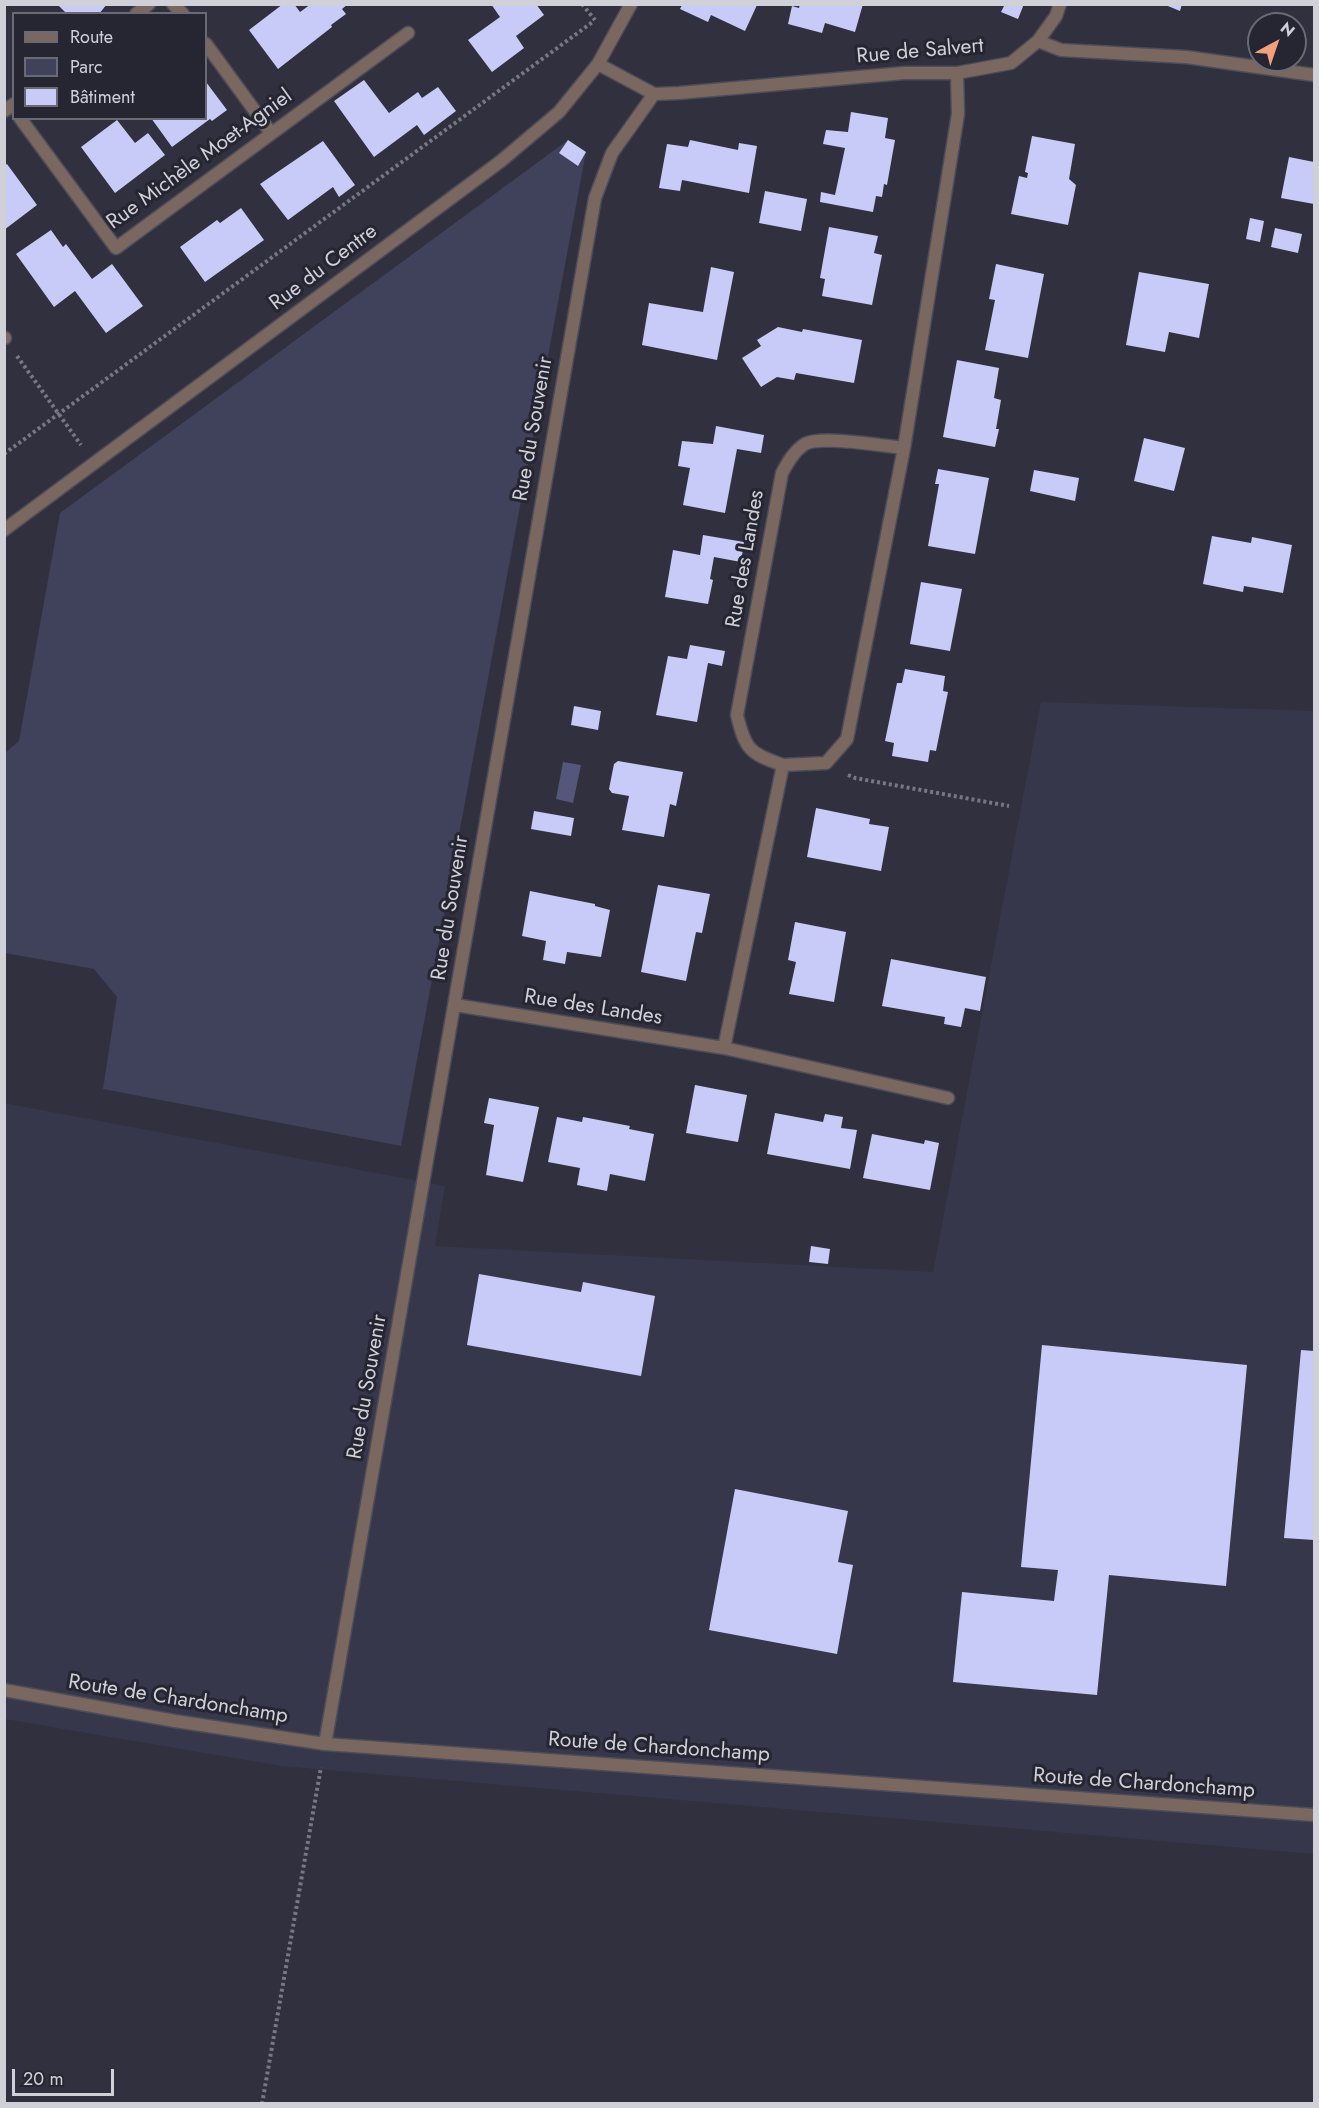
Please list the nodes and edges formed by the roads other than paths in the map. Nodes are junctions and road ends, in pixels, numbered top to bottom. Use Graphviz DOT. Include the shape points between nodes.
graph roads {
  1 [pos="631,4"];
  2 [pos="1060,4"];
  3 [pos="408,33"];
  4 [pos="1038,41"];
  5 [pos="207,45"];
  6 [pos="598,64"];
  7 [pos="957,73"];
  8 [pos="1314,75"];
  9 [pos="654,94"];
  10 [pos="21,120"];
  11 [pos="271,133"];
  12 [pos="904,448"];
  13 [pos="4,530"];
  14 [pos="783,765"];
  15 [pos="455,1005"];
  16 [pos="724,1048"];
  17 [pos="948,1098"];
  18 [pos="4,1690"];
  19 [pos="325,1744"];
  20 [pos="1314,1815"];
  1 -- 6 [label="street, Rue du Centre"];
  2 -- 4 [label="street, Rue de Salvert"];
  3 -- 11 [label="street, Rue Michèle Moet-Agniel"];
  4 -- 7 [label="street, Rue de Salvert" via="1011,63"];
  4 -- 8 [label="street" via="1061,50 1186,57"];
  5 -- 11 [label="street"];
  6 -- 9 [label="street"];
  6 -- 13 [label="street, Rue du Centre" via="559,112 501,161"];
  7 -- 9 [label="street, Rue de Salvert" via="904,73"];
  7 -- 12 [label="street" via="958,114"];
  9 -- 15 [label="street, Rue du Souvenir" via="612,153 595,198"];
  10 -- 11 [label="street, Rue Michèle Moet-Agniel" via="116,248"];
  12 -- 14 [label="street, Rue des Landes" via="847,739 826,764"];
  12 -- 14 [label="street, Rue des Landes" via="807,442 792,455 782,473 737,716 743,740 761,758"];
  14 -- 16 [label="street"];
  15 -- 16 [label="street, Rue des Landes"];
  15 -- 19 [label="street, Rue du Souvenir"];
  16 -- 17 [label="street, Rue des Landes"];
  18 -- 19 [label="street, Route de Chardonchamp"];
  19 -- 20 [label="street, Route de Chardonchamp"];
}
